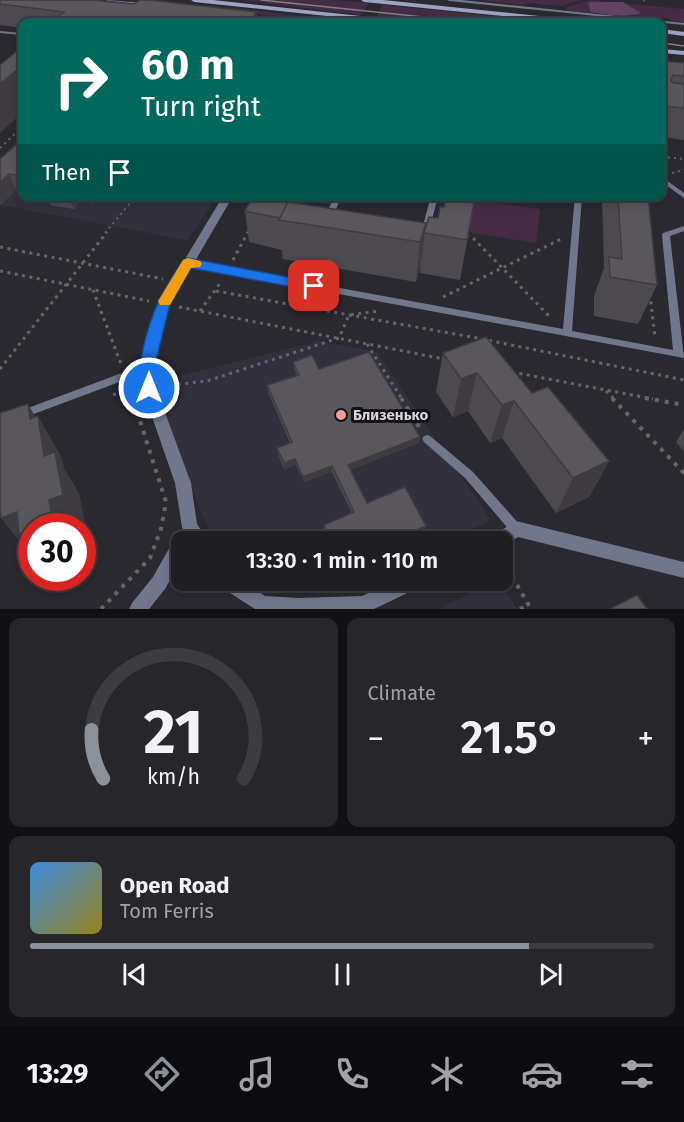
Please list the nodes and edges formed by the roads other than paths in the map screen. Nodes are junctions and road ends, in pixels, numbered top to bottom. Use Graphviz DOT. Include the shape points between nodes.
graph roads {
  1 [pos="108,0"];
  2 [pos="194,0"];
  3 [pos="364,0"];
  4 [pos="449,0"];
  5 [pos="223,4"];
  6 [pos="142,11"];
  7 [pos="237,15"];
  8 [pos="262,18"];
  9 [pos="326,18"];
  10 [pos="539,18"];
  11 [pos="625,18"];
  12 [pos="666,22"];
  13 [pos="684,24"];
  14 [pos="0,32"];
  15 [pos="666,32"];
  16 [pos="18,34"];
  17 [pos="684,34"];
  18 [pos="666,51"];
  19 [pos="684,53"];
  20 [pos="666,182"];
  21 [pos="684,196"];
  22 [pos="225,201"];
  23 [pos="336,201"];
  24 [pos="434,201"];
  25 [pos="579,201"];
  26 [pos="338,223"];
  27 [pos="684,228"];
  28 [pos="413,234"];
  29 [pos="188,263"];
  30 [pos="567,334"];
  31 [pos="681,354"];
  32 [pos="146,368"];
  33 [pos="11,419"];
  34 [pos="427,439"];
  35 [pos="190,527"];
  36 [pos="516,530"];
  37 [pos="188,531"];
  38 [pos="193,531"];
  39 [pos="513,532"];
  40 [pos="171,562"];
  41 [pos="684,570"];
  42 [pos="243,591"];
  43 [pos="393,591"];
  44 [pos="138,609"];
  1 -- 6 [label="lane" via="149,5"];
  2 -- 5 [label="main road"];
  3 -- 10 [label="main road"];
  4 -- 11 [label="lane"];
  5 -- 9 [label="main road"];
  7 -- 8 [label="lane"];
  12 -- 13 [label="lane"];
  14 -- 16 [label="lane"];
  15 -- 17 [label="main road"];
  18 -- 19 [label="main road"];
  20 -- 21 [label="lane"];
  22 -- 29 [label="street"];
  23 -- 26 [label="lane" via="327,222"];
  24 -- 28 [label="lane" via="424,236"];
  25 -- 30 [label="lane"];
  27 -- 31 [label="lane" via="666,235"];
  29 -- 30 [label="lane"];
  29 -- 32 [label="street" via="164,304"];
  30 -- 31 [label="lane"];
  32 -- 33 [label="lane"];
  32 -- 35 [label="street" via="149,388 183,483"];
  34 -- 36 [label="lane" via="469,475"];
  35 -- 37 [label="street"];
  35 -- 38 [label="street"];
  36 -- 39 [label="street"];
  36 -- 41 [label="street"];
  40 -- 44 [label="street"];
  42 -- 43 [label="street" via="263,604 298,608 363,605"];
}
